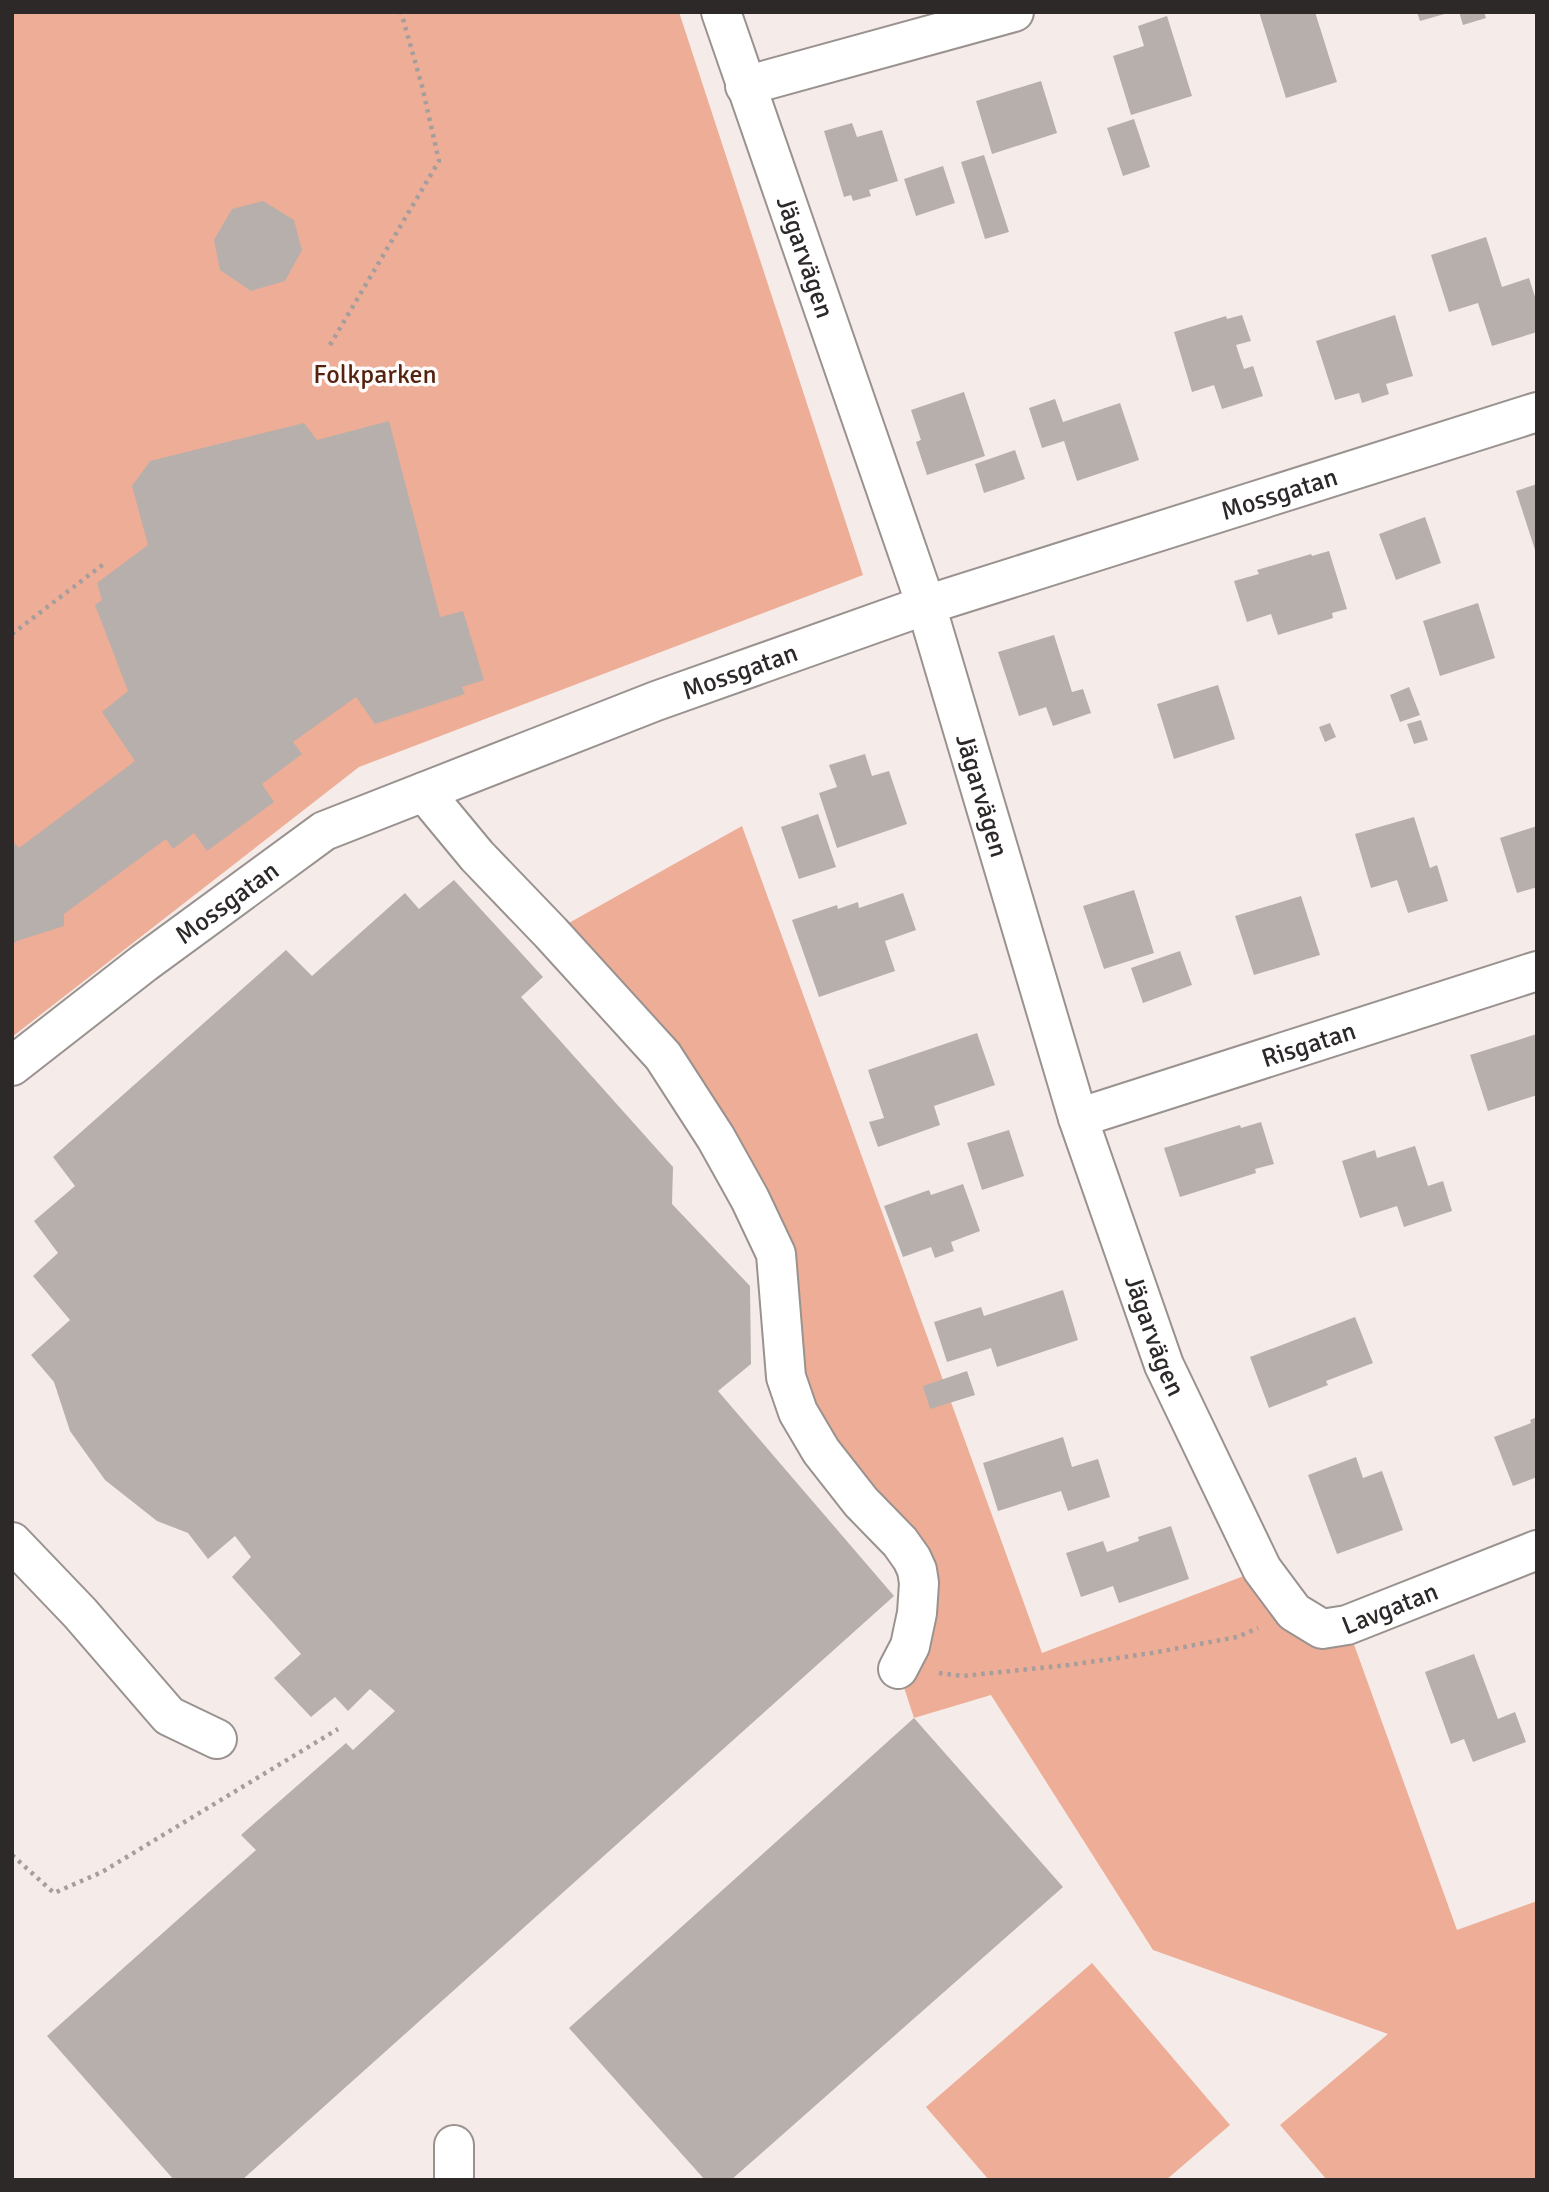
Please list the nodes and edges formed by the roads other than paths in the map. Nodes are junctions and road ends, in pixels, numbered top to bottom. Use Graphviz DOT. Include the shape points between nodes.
graph roads {
  1 [pos="721,12"];
  2 [pos="1014,12"];
  3 [pos="745,86"];
  4 [pos="1537,412"];
  5 [pos="926,606"];
  6 [pos="424,792"];
  7 [pos="1537,971"];
  8 [pos="12,1066"];
  9 [pos="1079,1118"];
  10 [pos="12,1542"];
  11 [pos="1537,1550"];
  12 [pos="1262,1569"];
  13 [pos="898,1669"];
  14 [pos="217,1739"];
  1 -- 3 [label="street, Jägarvägen"];
  2 -- 3 [label="street"];
  3 -- 5 [label="street, Jägarvägen"];
  4 -- 5 [label="street, Mossgatan"];
  5 -- 6 [label="street, Mossgatan" via="656,701"];
  5 -- 9 [label="street, Jägarvägen"];
  6 -- 8 [label="street, Mossgatan" via="324,831"];
  6 -- 13 [label="street" via="477,856 663,1056 750,1199 776,1254 786,1377 798,1412 821,1451 860,1502 900,1542 917,1570 917,1614 910,1646"];
  7 -- 9 [label="street, Risgatan"];
  9 -- 12 [label="street, Jägarvägen" via="1164,1364"];
  10 -- 14 [label="street" via="169,1716"];
  11 -- 12 [label="street, Lavgatan" via="1347,1625 1322,1629 1294,1612"];
}
